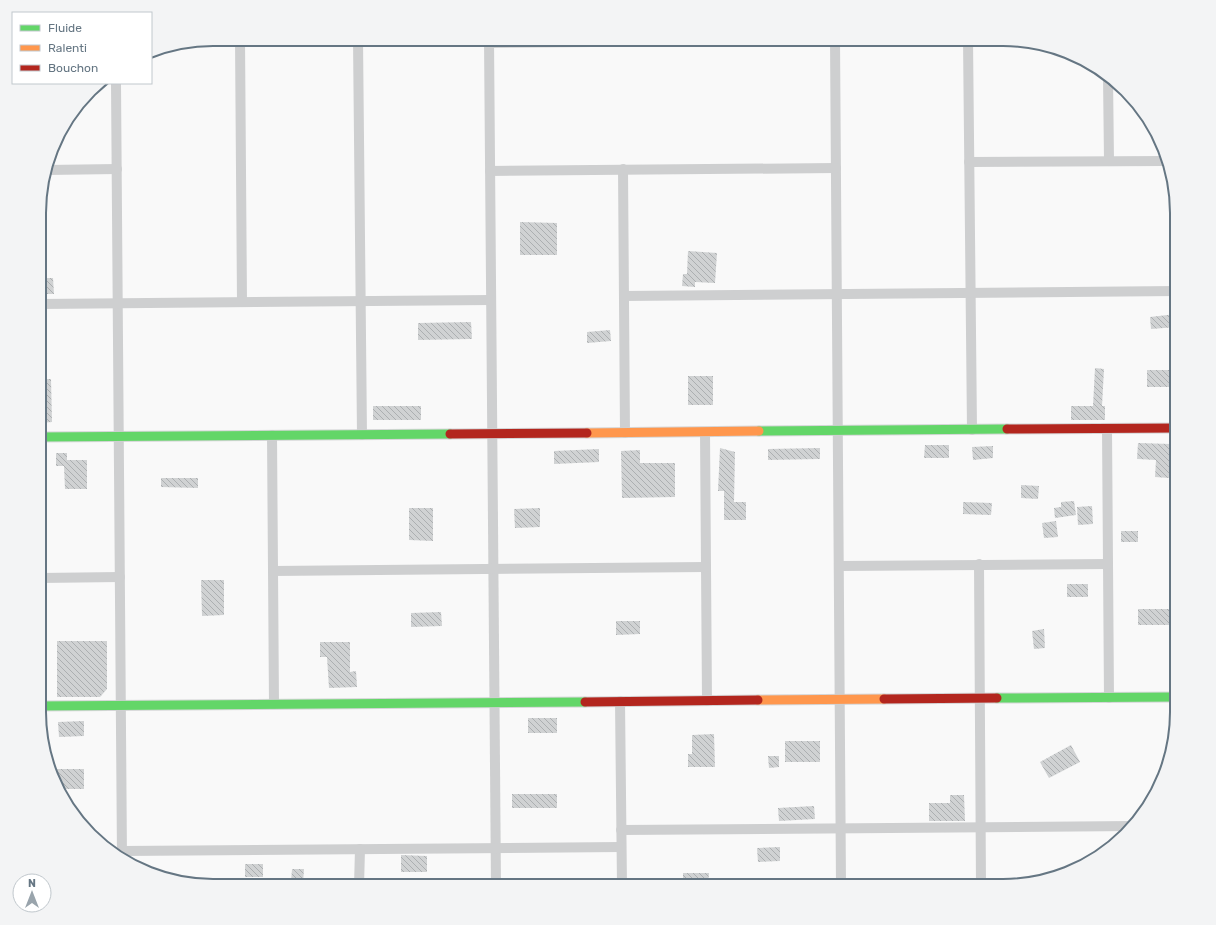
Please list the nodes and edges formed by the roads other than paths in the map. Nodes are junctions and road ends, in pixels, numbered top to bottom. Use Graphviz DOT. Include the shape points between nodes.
graph roads {
  1 [pos="240,46"];
  2 [pos="358,46"];
  3 [pos="489,46"];
  4 [pos="834,46"];
  5 [pos="968,46"];
  6 [pos="1108,83"];
  7 [pos="116,84"];
  8 [pos="1109,161"];
  9 [pos="1162,161"];
  10 [pos="969,162"];
  11 [pos="836,168"];
  12 [pos="116,169"];
  13 [pos="623,169"];
  14 [pos="52,170"];
  15 [pos="490,171"];
  16 [pos="1170,291"];
  17 [pos="971,293"];
  18 [pos="837,294"];
  19 [pos="624,296"];
  20 [pos="491,300"];
  21 [pos="361,301"];
  22 [pos="242,302"];
  23 [pos="118,303"];
  24 [pos="46,304"];
  25 [pos="1170,428"];
  26 [pos="1107,429"];
  27 [pos="972,430"];
  28 [pos="838,431"];
  29 [pos="625,432"];
  30 [pos="705,432"];
  31 [pos="492,434"];
  32 [pos="272,435"];
  33 [pos="362,435"];
  34 [pos="119,436"];
  35 [pos="46,437"];
  36 [pos="979,564"];
  37 [pos="1108,564"];
  38 [pos="839,566"];
  39 [pos="706,567"];
  40 [pos="493,569"];
  41 [pos="273,571"];
  42 [pos="120,577"];
  43 [pos="46,578"];
  44 [pos="1170,697"];
  45 [pos="1109,698"];
  46 [pos="980,699"];
  47 [pos="840,700"];
  48 [pos="707,701"];
  49 [pos="494,702"];
  50 [pos="620,702"];
  51 [pos="274,704"];
  52 [pos="121,705"];
  53 [pos="46,706"];
  54 [pos="1125,826"];
  55 [pos="981,828"];
  56 [pos="841,829"];
  57 [pos="621,830"];
  58 [pos="495,848"];
  59 [pos="621,848"];
  60 [pos="360,849"];
  61 [pos="122,852"];
  62 [pos="126,855"];
  63 [pos="359,879"];
  64 [pos="496,879"];
  65 [pos="622,879"];
  66 [pos="841,879"];
  67 [pos="981,879"];
  1 -- 22 [label="street"];
  2 -- 21 [label="street"];
  3 -- 15 [label="street"];
  4 -- 11 [label="street"];
  5 -- 10 [label="street"];
  6 -- 8 [label="street"];
  7 -- 12 [label="street"];
  8 -- 9 [label="street"];
  8 -- 10 [label="street"];
  10 -- 17 [label="street"];
  11 -- 13 [label="street"];
  11 -- 18 [label="street"];
  12 -- 14 [label="street"];
  12 -- 23 [label="street"];
  13 -- 15 [label="street"];
  13 -- 19 [label="street"];
  15 -- 20 [label="street"];
  16 -- 17 [label="street"];
  17 -- 18 [label="street"];
  17 -- 27 [label="street"];
  18 -- 19 [label="street"];
  18 -- 28 [label="street"];
  19 -- 29 [label="street"];
  20 -- 21 [label="street"];
  20 -- 31 [label="street"];
  21 -- 22 [label="street"];
  21 -- 33 [label="street"];
  22 -- 23 [label="street"];
  23 -- 24 [label="street"];
  23 -- 34 [label="street"];
  25 -- 26 [label="street"];
  26 -- 27 [label="street"];
  26 -- 37 [label="street"];
  27 -- 28 [label="street"];
  28 -- 30 [label="street"];
  28 -- 38 [label="street"];
  29 -- 30 [label="street"];
  29 -- 31 [label="street"];
  30 -- 39 [label="street"];
  31 -- 33 [label="street"];
  31 -- 40 [label="street"];
  32 -- 33 [label="street"];
  32 -- 34 [label="street"];
  32 -- 41 [label="street"];
  34 -- 35 [label="street"];
  34 -- 42 [label="street"];
  36 -- 37 [label="street"];
  36 -- 38 [label="street"];
  36 -- 46 [label="street"];
  37 -- 45 [label="street"];
  38 -- 47 [label="street"];
  39 -- 40 [label="street"];
  39 -- 48 [label="street"];
  40 -- 41 [label="street"];
  40 -- 49 [label="street"];
  41 -- 51 [label="street"];
  42 -- 43 [label="street"];
  42 -- 52 [label="street"];
  44 -- 45 [label="street"];
  45 -- 46 [label="street"];
  46 -- 47 [label="street"];
  46 -- 55 [label="street"];
  47 -- 48 [label="street"];
  47 -- 56 [label="street"];
  48 -- 50 [label="street"];
  49 -- 50 [label="street"];
  49 -- 51 [label="street"];
  49 -- 58 [label="street"];
  50 -- 57 [label="street"];
  51 -- 52 [label="street"];
  52 -- 53 [label="street"];
  52 -- 61 [label="street"];
  54 -- 55 [label="street"];
  55 -- 56 [label="street"];
  55 -- 67 [label="street"];
  56 -- 57 [label="street"];
  56 -- 66 [label="street"];
  57 -- 59 [label="street"];
  58 -- 59 [label="street"];
  58 -- 60 [label="street"];
  58 -- 64 [label="street"];
  59 -- 65 [label="street"];
  60 -- 62 [label="street"];
  60 -- 63 [label="street"];
}
